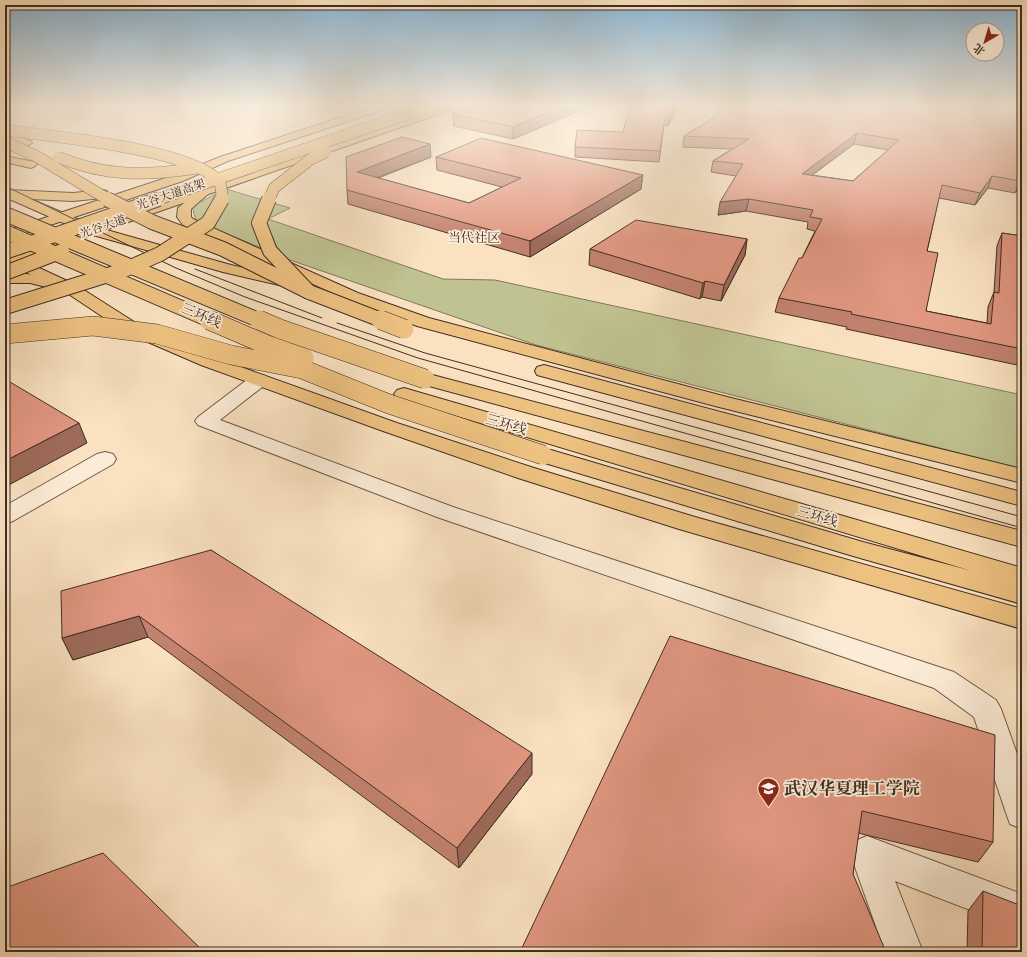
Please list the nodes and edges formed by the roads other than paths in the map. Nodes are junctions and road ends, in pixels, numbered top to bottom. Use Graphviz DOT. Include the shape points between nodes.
graph roads {
  1 [pos="26,152"];
  2 [pos="46,152"];
  3 [pos="145,152"];
  4 [pos="246,152"];
  5 [pos="268,152"];
  6 [pos="302,152"];
  7 [pos="311,152"];
  8 [pos="321,152"];
  9 [pos="326,152"];
  10 [pos="261,154"];
  11 [pos="5,159"];
  12 [pos="179,178"];
  13 [pos="85,185"];
  14 [pos="6,193"];
  15 [pos="202,193"];
  16 [pos="5,214"];
  17 [pos="62,217"];
  18 [pos="91,230"];
  19 [pos="5,232"];
  20 [pos="5,236"];
  21 [pos="6,257"];
  22 [pos="309,292"];
  23 [pos="352,296"];
  24 [pos="5,308"];
  25 [pos="5,334"];
  26 [pos="576,363"];
  27 [pos="302,369"];
  28 [pos="259,380"];
  29 [pos="697,413"];
  30 [pos="105,459"];
  31 [pos="1022,476"];
  32 [pos="1022,499"];
  33 [pos="5,516"];
  34 [pos="1022,539"];
  35 [pos="1022,577"];
  36 [pos="1018,613"];
  37 [pos="1022,813"];
  38 [pos="1022,912"];
  39 [pos="904,952"];
  1 -- 13 [label="main road, bridge"];
  2 -- 10 [label="main road, bridge" via="97,172 144,174 172,172"];
  3 -- 24 [label="main road, bridge" via="183,161 209,173 219,181 222,201 208,223 160,254 124,270"];
  4 -- 12 [label="main road, 光谷大道"];
  5 -- 10 [label="main road, 光谷大道高架"];
  6 -- 21 [label="main road, 光谷大道高架, bridge"];
  7 -- 21 [label="main road, bridge"];
  8 -- 15 [label="main road, 光谷大道"];
  9 -- 22 [label="main road, bridge" via="311,159 274,188 259,223 270,252"];
  10 -- 21 [label="main road, 光谷大道高架, bridge"];
  11 -- 13 [label="main road, bridge" via="31,164"];
  12 -- 14 [label="main road" via="108,194 73,197"];
  12 -- 17 [label="main road, 光谷大道"];
  13 -- 22 [label="main road, bridge" via="152,222 222,249"];
  14 -- 17 [label="main road"];
  15 -- 18 [label="main road, 光谷大道"];
  15 -- 23 [label="main road" via="185,208 184,217 188,222"];
  16 -- 34 [label="main road, 三环线, bridge" via="280,329 425,379"];
  17 -- 18 [label="main road"];
  17 -- 20 [label="main road, 光谷大道"];
  18 -- 21 [label="main road, 光谷大道"];
  18 -- 23 [label="main road" via="228,269"];
  19 -- 35 [label="main road, 三环线, bridge" via="266,345 404,394"];
  21 -- 27 [label="main road, bridge"];
  21 -- 28 [label="main road" via="70,288 134,329 207,361"];
  22 -- 29 [label="main road, bridge" via="404,329 518,364"];
  23 -- 26 [label="main road" via="423,322"];
  25 -- 27 [label="main road, bridge" via="93,326 157,334 231,355"];
  26 -- 29 [label="main road"];
  26 -- 31 [label="main road"];
  27 -- 36 [label="main road, bridge" via="389,404 542,455 669,493"];
  28 -- 36 [label="main road" via="390,427 687,523"];
  28 -- 37 [label="street" via="205,421 445,512 944,680 986,708"];
  29 -- 32 [label="main road"];
  30 -- 33 [label="street"];
  38 -- 39 [label="street" via="867,853"];
}
